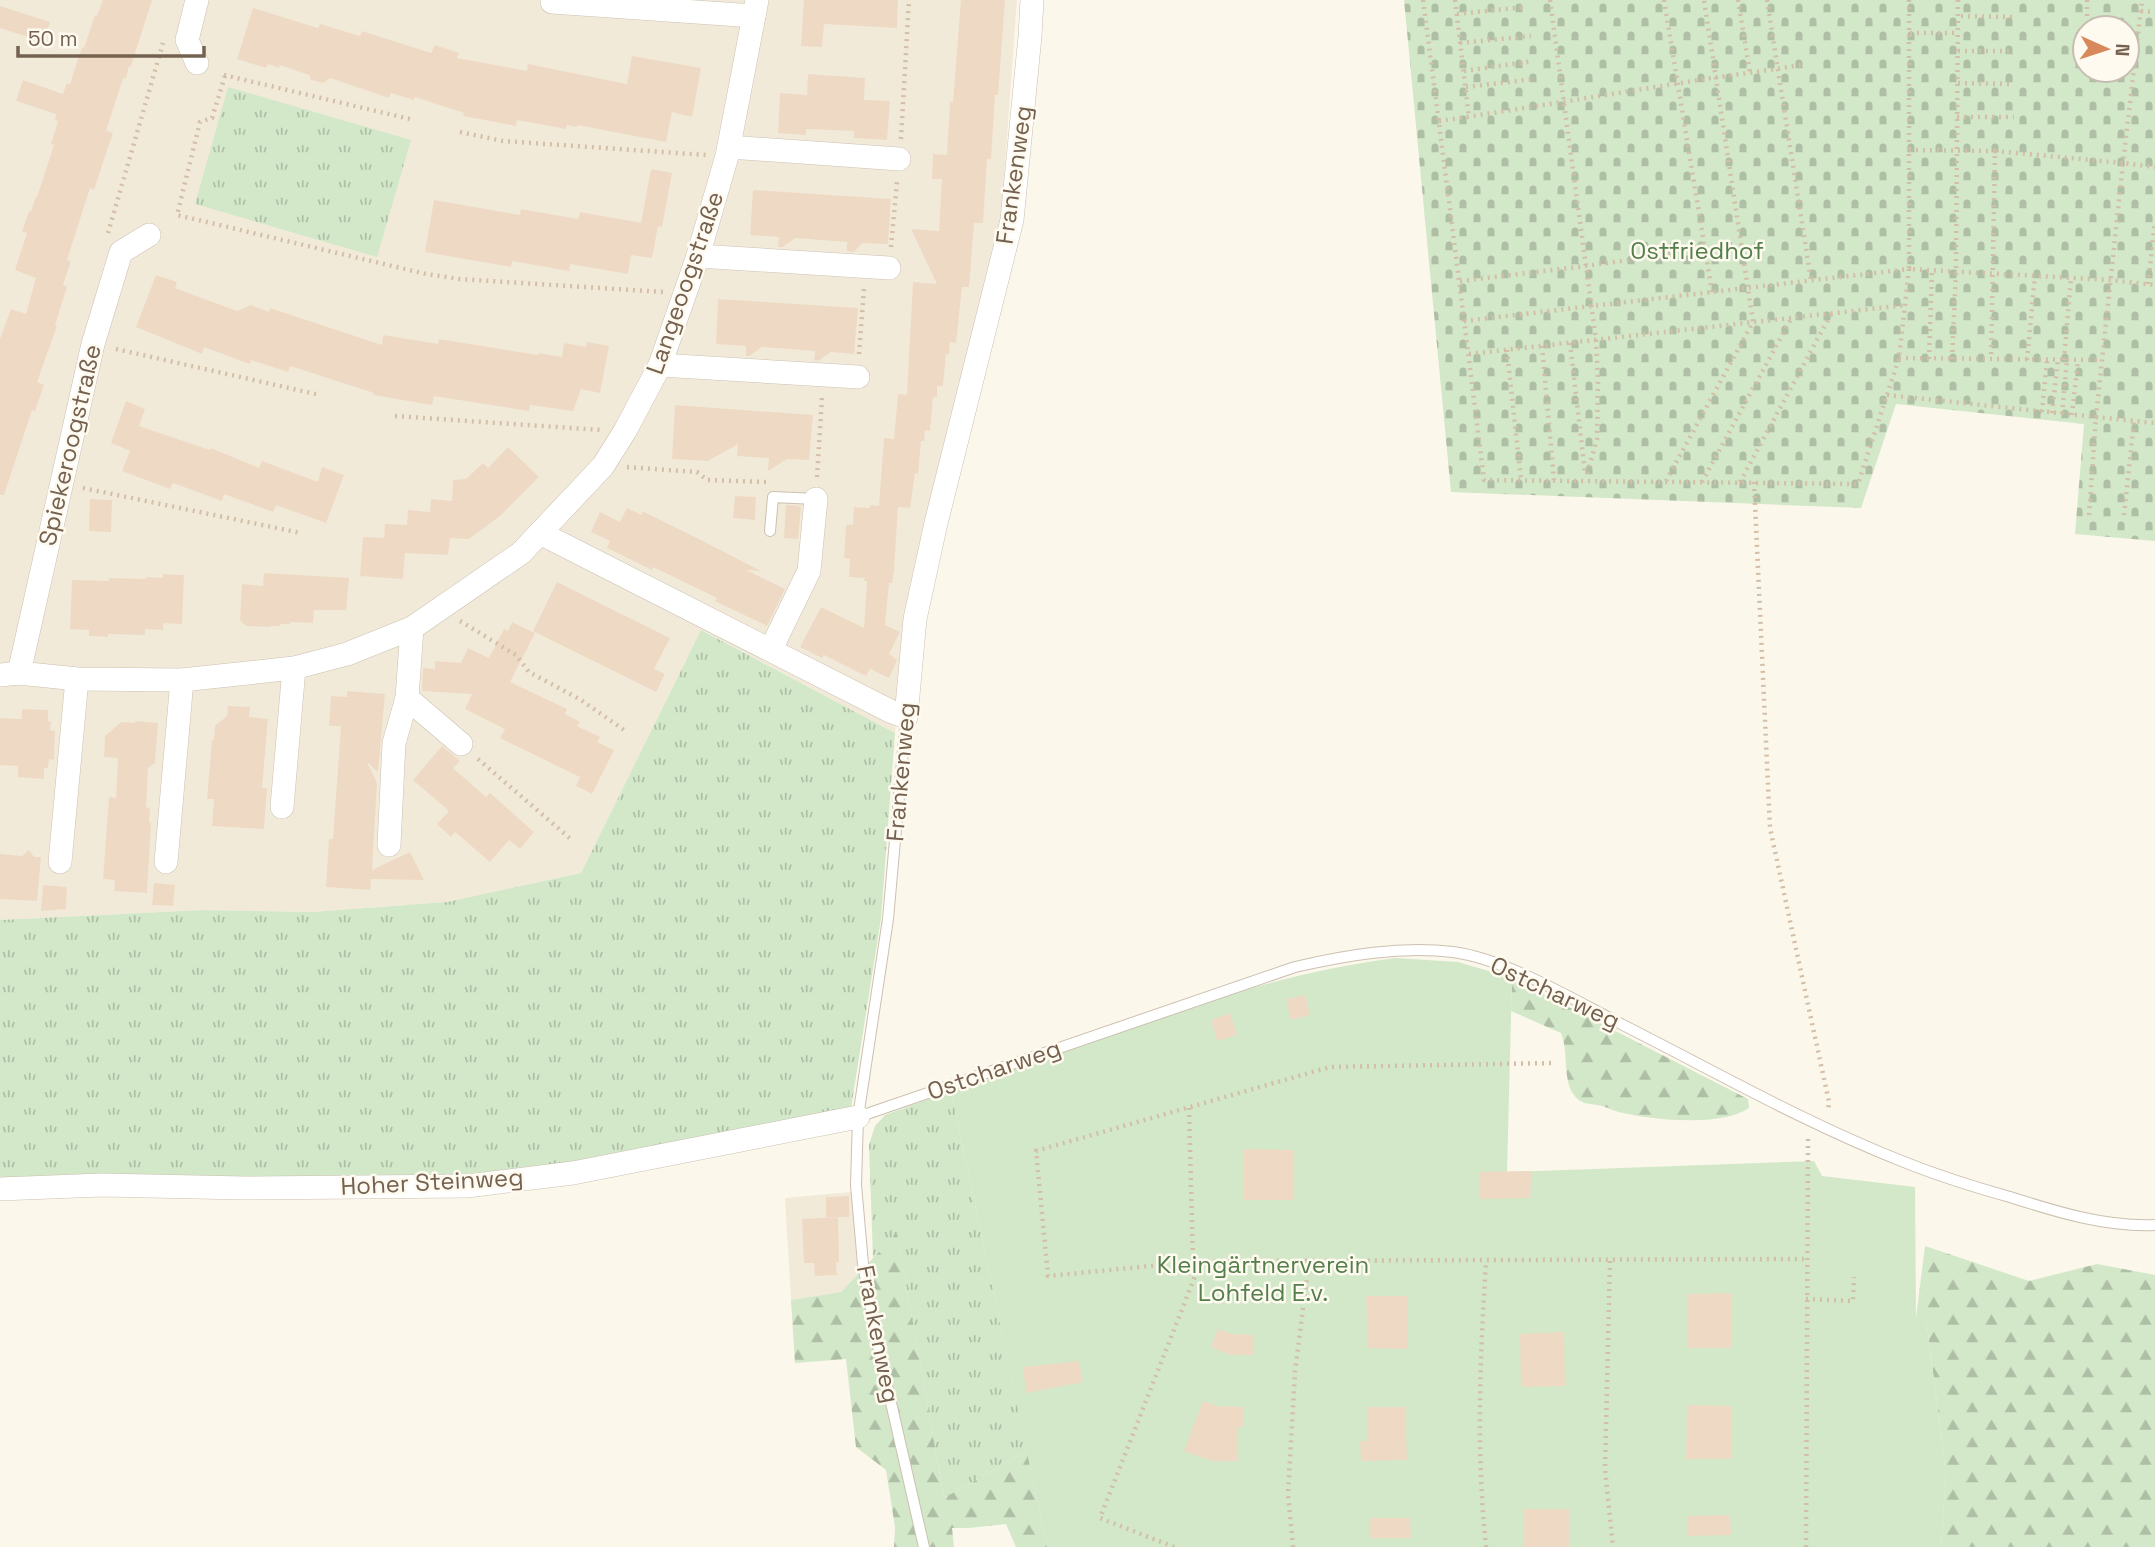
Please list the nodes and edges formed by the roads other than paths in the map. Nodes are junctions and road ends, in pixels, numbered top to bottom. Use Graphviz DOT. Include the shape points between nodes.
graph roads {
  1 [pos="197,0"];
  2 [pos="1032,0"];
  3 [pos="552,2"];
  4 [pos="756,8"];
  5 [pos="197,63"];
  6 [pos="728,152"];
  7 [pos="899,159"];
  8 [pos="149,235"];
  9 [pos="698,256"];
  10 [pos="889,268"];
  11 [pos="660,365"];
  12 [pos="858,377"];
  13 [pos="816,499"];
  14 [pos="770,531"];
  15 [pos="540,533"];
  16 [pos="412,628"];
  17 [pos="771,649"];
  18 [pos="294,668"];
  19 [pos="9,674"];
  20 [pos="77,679"];
  21 [pos="182,680"];
  22 [pos="407,698"];
  23 [pos="906,716"];
  24 [pos="461,744"];
  25 [pos="282,807"];
  26 [pos="388,845"];
  27 [pos="60,862"];
  28 [pos="166,862"];
  29 [pos="858,1117"];
  30 [pos="0,1189"];
  31 [pos="2155,1225"];
  32 [pos="924,1547"];
  1 -- 5 [label="street" via="187,40"];
  2 -- 23 [label="street, Frankenweg" via="1012,220 915,620"];
  3 -- 4 [label="street"];
  4 -- 6 [label="street, Langeoogstraße"];
  6 -- 7 [label="street"];
  6 -- 9 [label="street, Langeoogstraße"];
  8 -- 19 [label="street, Spiekeroogstraße" via="121,252"];
  9 -- 10 [label="street"];
  9 -- 11 [label="street, Langeoogstraße"];
  11 -- 12 [label="street"];
  11 -- 15 [label="street, Langeoogstraße" via="603,466"];
  13 -- 14 [label="lane" via="773,497"];
  13 -- 17 [label="street" via="809,571"];
  15 -- 16 [label="street, Langeoogstraße" via="521,553"];
  15 -- 17 [label="street"];
  16 -- 18 [label="street, Langeoogstraße" via="347,654"];
  16 -- 22 [label="street"];
  17 -- 23 [label="street"];
  18 -- 21 [label="street, Langeoogstraße"];
  18 -- 25 [label="street"];
  19 -- 20 [label="street, Langeoogstraße"];
  20 -- 21 [label="street, Langeoogstraße"];
  20 -- 27 [label="street"];
  21 -- 28 [label="street"];
  22 -- 24 [label="street"];
  22 -- 26 [label="street" via="394,743"];
  23 -- 29 [label="lane, Frankenweg" via="888,919"];
  29 -- 30 [label="street, Hoher Steinweg" via="573,1173 467,1186"];
  29 -- 31 [label="lane, Ostcharweg" via="1295,967 1350,955 1454,952 1497,963 1557,991 1828,1129 1905,1163 2075,1217"];
  29 -- 32 [label="lane, Frankenweg" via="856,1185 863,1264"];
}
